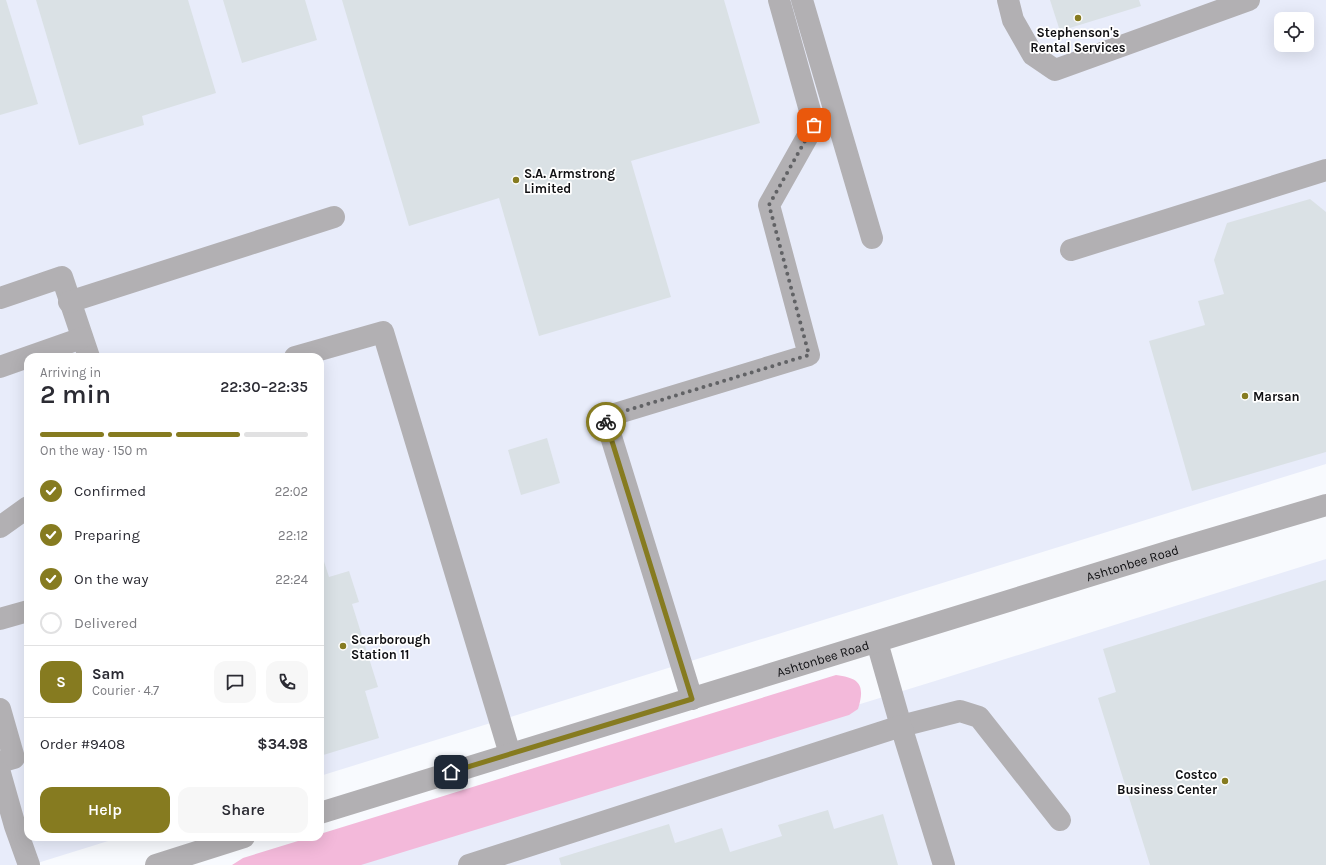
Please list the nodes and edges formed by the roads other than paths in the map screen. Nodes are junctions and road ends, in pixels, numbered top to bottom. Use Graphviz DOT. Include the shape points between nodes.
graph roads {
  1 [pos="778,0"];
  2 [pos="802,0"];
  3 [pos="1008,0"];
  4 [pos="1249,0"];
  5 [pos="1326,170"];
  6 [pos="334,217"];
  7 [pos="872,238"];
  8 [pos="1072,250"];
  9 [pos="0,298"];
  10 [pos="69,302"];
  11 [pos="85,348"];
  12 [pos="63,353"];
  13 [pos="309,353"];
  14 [pos="24,362"];
  15 [pos="0,367"];
  16 [pos="1326,505"];
  17 [pos="24,510"];
  18 [pos="0,527"];
  19 [pos="24,612"];
  20 [pos="0,619"];
  21 [pos="877,642"];
  22 [pos="692,699"];
  23 [pos="0,709"];
  24 [pos="901,726"];
  25 [pos="510,754"];
  26 [pos="0,762"];
  27 [pos="0,773"];
  28 [pos="324,812"];
  29 [pos="1060,820"];
  30 [pos="14,826"];
  31 [pos="231,841"];
  32 [pos="29,865"];
  33 [pos="156,865"];
  34 [pos="469,865"];
  35 [pos="944,865"];
  1 -- 22 [label="street" via="814,125 769,205 809,355 605,417"];
  2 -- 7 [label="street"];
  3 -- 4 [label="street" via="1013,20 1033,55 1055,70"];
  5 -- 8 [label="street"];
  6 -- 10 [label="street"];
  9 -- 10 [label="street" via="62,277"];
  10 -- 11 [label="street"];
  11 -- 12 [label="street"];
  13 -- 25 [label="street" via="383,332"];
  14 -- 15 [label="street"];
  16 -- 21 [label="street, Ashtonbee Road"];
  17 -- 18 [label="street"];
  19 -- 20 [label="street"];
  21 -- 22 [label="street, Ashtonbee Road"];
  21 -- 24 [label="street"];
  22 -- 25 [label="street, Ashtonbee Road"];
  23 -- 26 [label="street" via="14,758"];
  24 -- 29 [label="street" via="960,711 979,718"];
  24 -- 34 [label="street"];
  24 -- 35 [label="street"];
  25 -- 28 [label="street, Ashtonbee Road"];
  27 -- 30 [label="street"];
  30 -- 32 [label="street"];
  31 -- 33 [label="street"];
}
